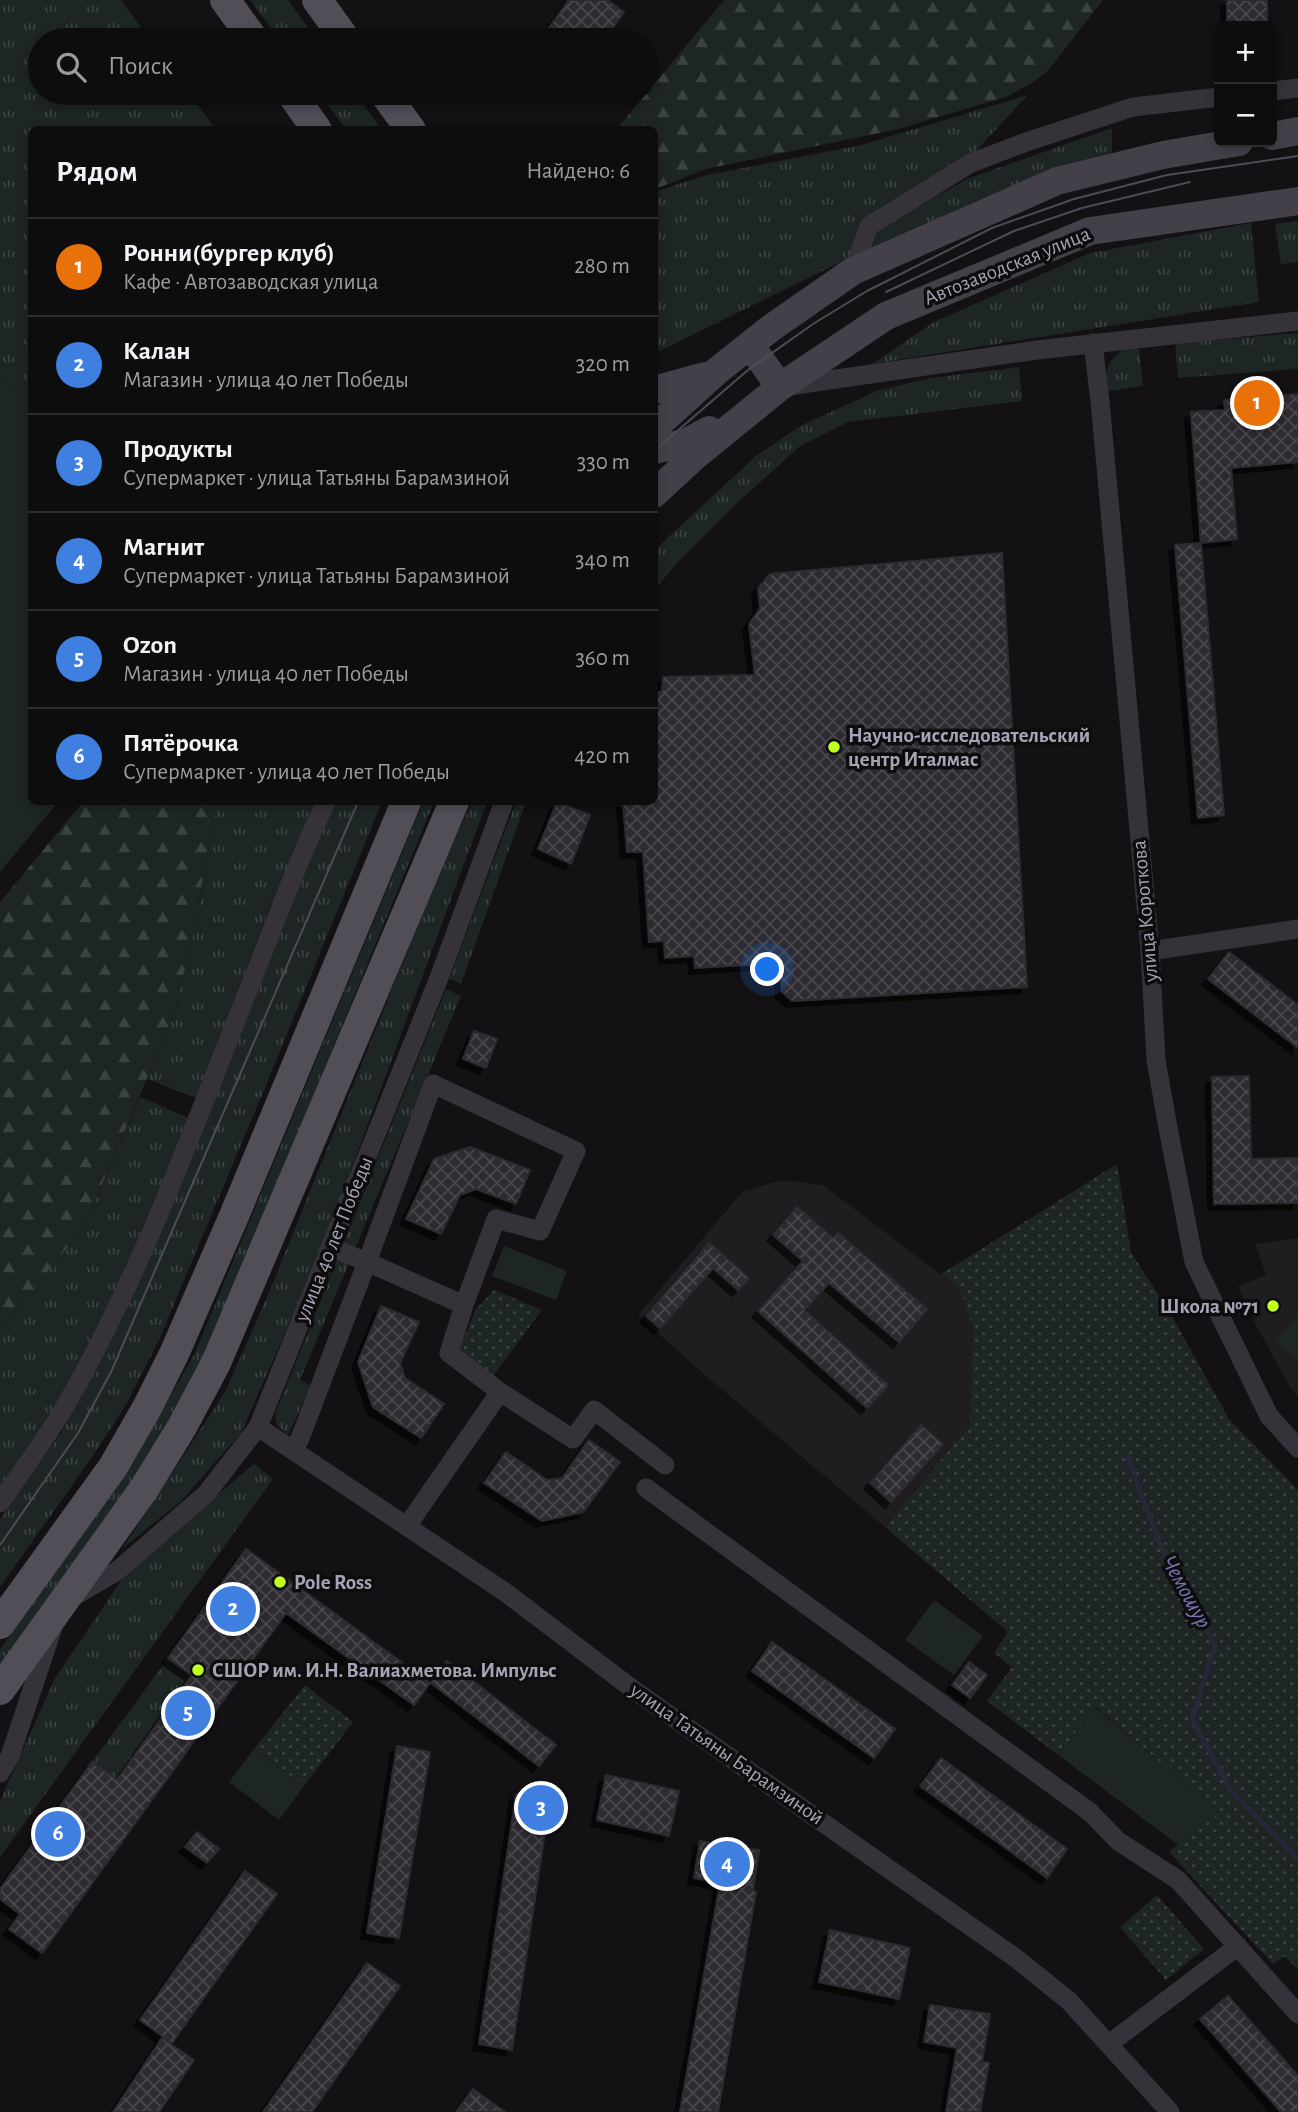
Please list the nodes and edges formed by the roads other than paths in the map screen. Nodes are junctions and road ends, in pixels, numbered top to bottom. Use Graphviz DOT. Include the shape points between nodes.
graph roads {
  1 [pos="225,0"];
  2 [pos="317,0"];
  3 [pos="245,28"];
  4 [pos="337,28"];
  5 [pos="1298,88"];
  6 [pos="1277,91"];
  7 [pos="1214,98"];
  8 [pos="299,105"];
  9 [pos="393,105"];
  10 [pos="314,126"];
  11 [pos="408,126"];
  12 [pos="1298,131"];
  13 [pos="1277,135"];
  14 [pos="1214,146"];
  15 [pos="1298,201"];
  16 [pos="853,271"];
  17 [pos="1298,321"];
  18 [pos="1093,343"];
  19 [pos="750,345"];
  20 [pos="717,371"];
  21 [pos="780,387"];
  22 [pos="658,389"];
  23 [pos="658,432"];
  24 [pos="658,435"];
  25 [pos="658,490"];
  26 [pos="325,805"];
  27 [pos="405,805"];
  28 [pos="453,805"];
  29 [pos="503,805"];
  30 [pos="1298,929"];
  31 [pos="1150,951"];
  32 [pos="331,1247"];
  33 [pos="367,1262"];
  34 [pos="464,1305"];
  35 [pos="500,1392"];
  36 [pos="258,1427"];
  37 [pos="1298,1448"];
  38 [pos="293,1450"];
  39 [pos="665,1465"];
  40 [pos="646,1488"];
  41 [pos="0,1503"];
  42 [pos="407,1526"];
  43 [pos="61,1604"];
  44 [pos="0,1624"];
  45 [pos="0,1690"];
  46 [pos="0,1773"];
  47 [pos="1238,1946"];
  48 [pos="1298,2014"];
  49 [pos="1109,2044"];
  50 [pos="1170,2112"];
  1 -- 3 [label="main road"];
  2 -- 4 [label="main road"];
  5 -- 6 [label="street"];
  7 -- 16 [label="street" via="1133,107 971,163 869,226"];
  8 -- 10 [label="main road"];
  9 -- 11 [label="main road"];
  12 -- 13 [label="main road"];
  14 -- 16 [label="main road" via="1058,181"];
  15 -- 21 [label="main road, Автозаводская улица" via="1090,231 886,316"];
  16 -- 19 [label="main road"];
  17 -- 18 [label="street"];
  18 -- 21 [label="street"];
  18 -- 31 [label="street, улица Короткова"];
  19 -- 20 [label="main road"];
  19 -- 21 [label="main road"];
  20 -- 22 [label="main road"];
  20 -- 23 [label="main road"];
  21 -- 24 [label="main road" via="685,443"];
  21 -- 25 [label="main road, Автозаводская улица"];
  26 -- 41 [label="street" via="125,1286 54,1426"];
  27 -- 44 [label="main road" via="158,1386 113,1467"];
  28 -- 43 [label="main road, улица 40 лет Победы" via="216,1363 144,1489"];
  29 -- 32 [label="street, улица 40 лет Победы"];
  30 -- 31 [label="street"];
  31 -- 37 [label="street, улица Короткова" via="1156,1060 1194,1262 1269,1416"];
  32 -- 33 [label="street"];
  32 -- 36 [label="street, улица 40 лет Победы"];
  33 -- 34 [label="street"];
  33 -- 34 [label="street" via="433,1084 576,1151 540,1231 496,1219"];
  33 -- 38 [label="street"];
  34 -- 35 [label="street" via="449,1353"];
  35 -- 39 [label="street" via="573,1439 594,1410"];
  35 -- 42 [label="street"];
  36 -- 38 [label="street, улица Татьяны Барамзиной"];
  36 -- 43 [label="street, улица 40 лет Победы" via="206,1494 117,1571"];
  38 -- 42 [label="street, улица Татьяны Барамзиной"];
  40 -- 47 [label="street" via="1090,1812 1118,1841 1178,1880"];
  42 -- 49 [label="street, улица Татьяны Барамзиной" via="1017,1959 1069,2001"];
  43 -- 45 [label="main road, улица 40 лет Победы"];
  43 -- 46 [label="street, улица 40 лет Победы" via="10,1756"];
  47 -- 48 [label="street"];
  47 -- 49 [label="street"];
  49 -- 50 [label="street, улица Татьяны Барамзиной"];
}
